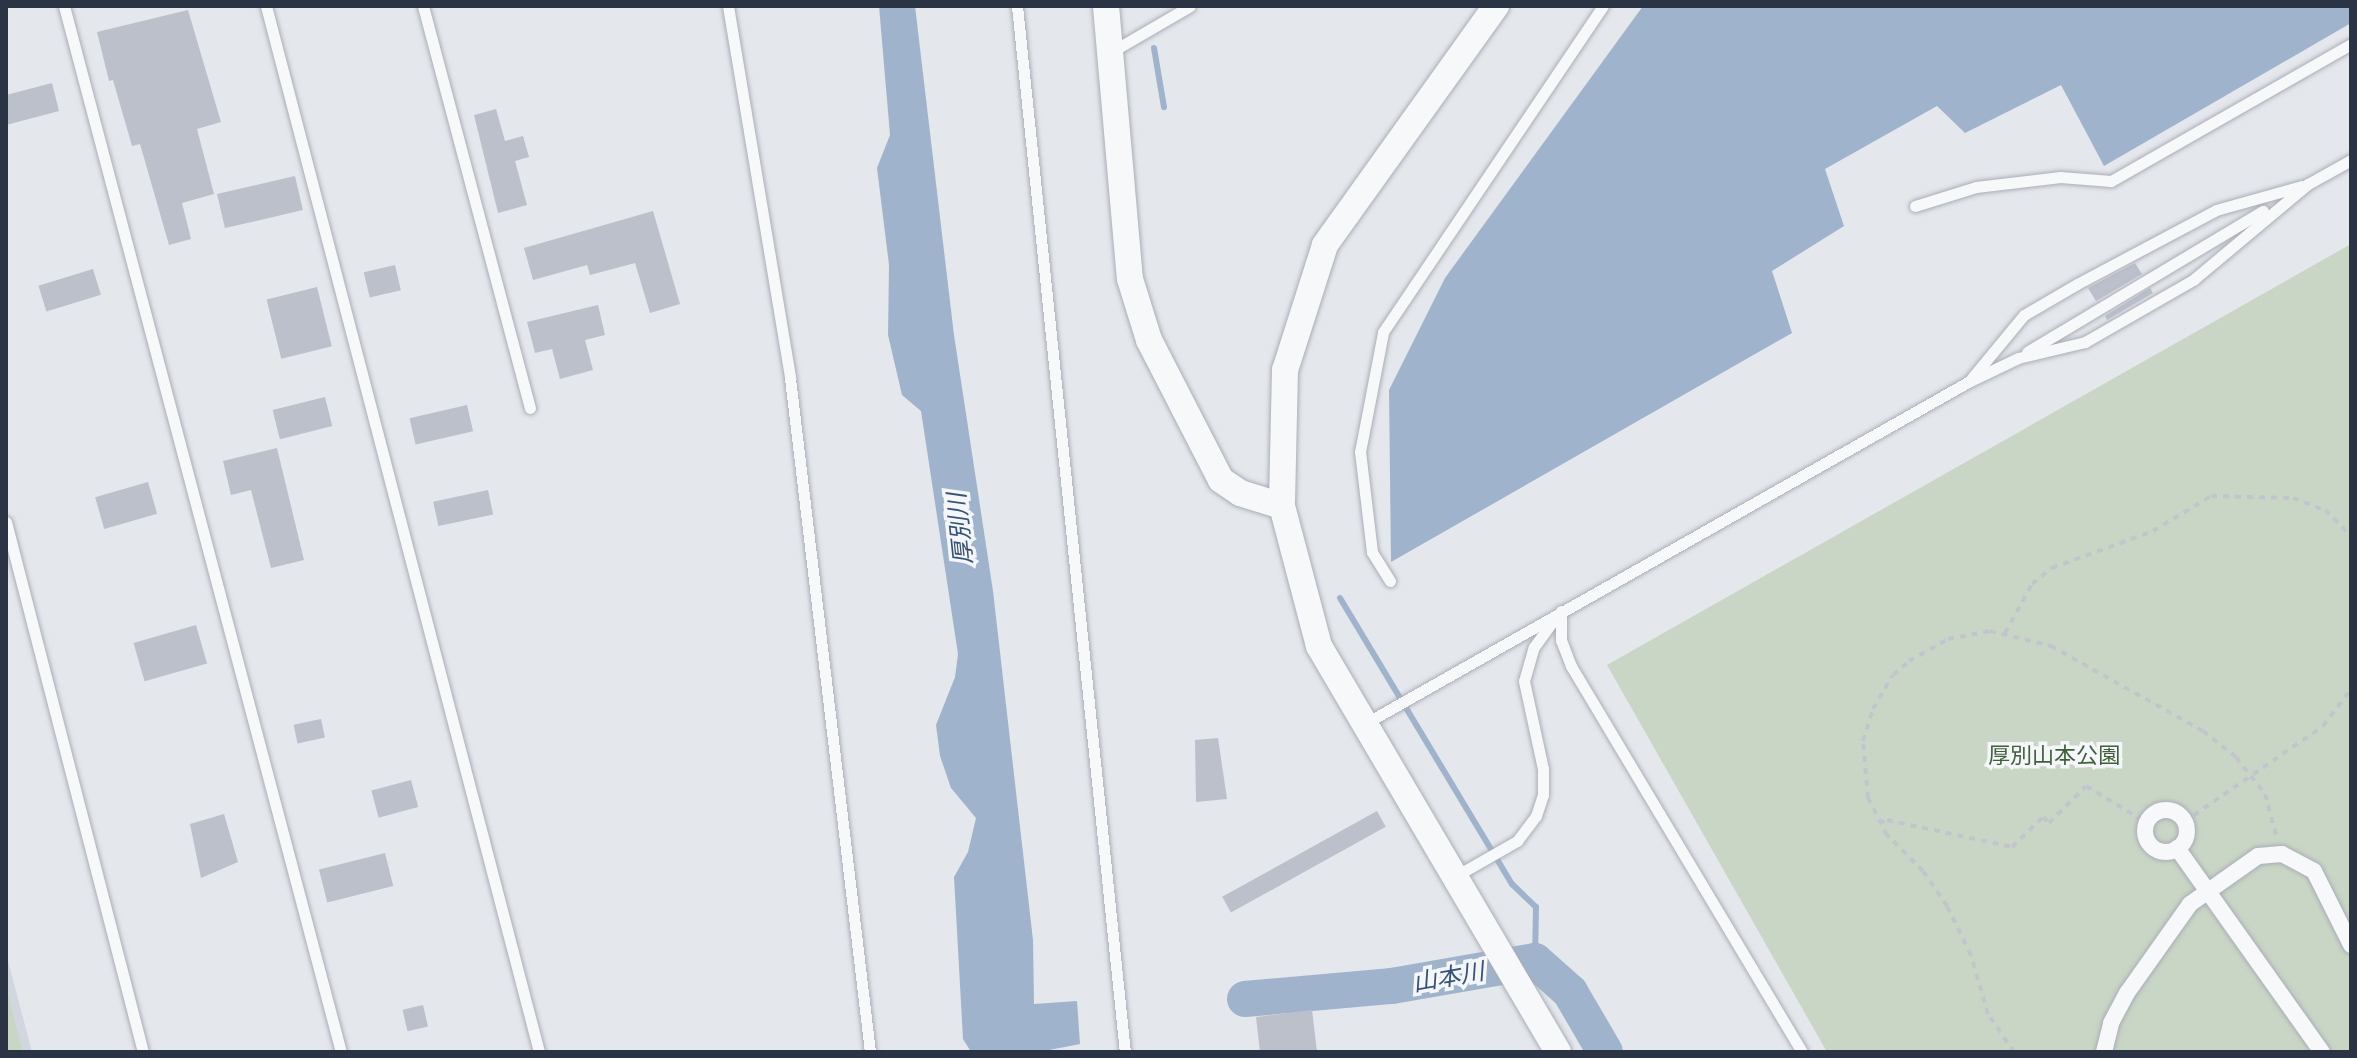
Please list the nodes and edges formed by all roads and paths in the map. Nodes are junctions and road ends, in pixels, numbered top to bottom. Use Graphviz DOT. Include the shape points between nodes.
graph roads {
  1 [pos="64,6"];
  2 [pos="266,6"];
  3 [pos="423,6"];
  4 [pos="728,6"];
  5 [pos="1017,6"];
  6 [pos="1106,6"];
  7 [pos="1190,6"];
  8 [pos="1496,6"];
  9 [pos="1603,6"];
  10 [pos="2351,44"];
  11 [pos="1110,53"];
  12 [pos="2351,160"];
  13 [pos="2308,184"];
  14 [pos="1915,206"];
  15 [pos="2018,358"];
  16 [pos="1968,382"];
  17 [pos="530,408"];
  18 [pos="1282,506"];
  19 [pos="6,522"];
  20 [pos="2351,536"];
  21 [pos="1390,581"];
  22 [pos="1561,611"];
  23 [pos="2005,633"];
  24 [pos="2351,689"];
  25 [pos="1374,720"];
  26 [pos="2252,776"];
  27 [pos="2184,822"];
  28 [pos="1879,823"];
  29 [pos="2147,823"];
  30 [pos="2177,848"];
  31 [pos="2278,854"];
  32 [pos="1454,877"];
  33 [pos="2207,890"];
  34 [pos="2351,945"];
  35 [pos="143,1052"];
  36 [pos="341,1052"];
  37 [pos="539,1052"];
  38 [pos="870,1052"];
  39 [pos="1125,1052"];
  40 [pos="1558,1052"];
  41 [pos="1802,1052"];
  42 [pos="2014,1052"];
  43 [pos="2104,1052"];
  44 [pos="2322,1052"];
  1 -- 36 [label="lane"];
  2 -- 37 [label="lane"];
  3 -- 17 [label="lane"];
  4 -- 38 [label="lane" via="790,378"];
  5 -- 39 [label="lane"];
  6 -- 11 [label="street"];
  7 -- 11 [label="lane"];
  8 -- 18 [label="street" via="1325,245 1285,370"];
  9 -- 21 [label="lane" via="1383,332 1360,452 1372,552"];
  10 -- 14 [label="lane" via="2111,181 2060,177 1976,187"];
  11 -- 18 [label="street" via="1130,279 1149,340 1221,480 1240,493"];
  12 -- 13 [label="lane"];
  13 -- 15 [label="lane"];
  13 -- 15 [label="lane" via="2193,280 2085,342"];
  13 -- 16 [label="lane" via="2216,210 2077,284 2024,315"];
  15 -- 16 [label="lane"];
  16 -- 22 [label="lane"];
  18 -- 25 [label="street" via="1319,646"];
  19 -- 35 [label="lane"];
  20 -- 23 [label="path" via="2325,510 2293,498 2211,496 2153,531 2052,568 2032,584"];
  22 -- 25 [label="lane"];
  22 -- 32 [label="lane" via="1534,647 1524,681 1543,795 1517,841"];
  22 -- 41 [label="lane" via="1561,640 1571,666"];
  23 -- 26 [label="path" via="2051,646 2168,710 2203,731"];
  23 -- 28 [label="path" via="1948,639 1893,675 1873,709 1863,741 1863,774"];
  24 -- 26 [label="path" via="2323,726"];
  25 -- 32 [label="street"];
  26 -- 27 [label="path"];
  26 -- 31 [label="path" via="2274,815"];
  27 -- 29 [label="street" via="2166,810"];
  27 -- 30 [label="street" via="2186,835"];
  28 -- 29 [label="path" via="1887,820 2012,847 2043,817 2049,823 2086,786"];
  28 -- 42 [label="path" via="1947,906 1971,955 1988,1014"];
  29 -- 30 [label="street" via="2145,835 2152,847 2165,852"];
  30 -- 33 [label="street"];
  31 -- 33 [label="street" via="2258,856"];
  31 -- 34 [label="street" via="2314,871"];
  32 -- 40 [label="street"];
  33 -- 43 [label="street" via="2190,904 2127,993 2111,1023"];
  33 -- 44 [label="street"];
}
